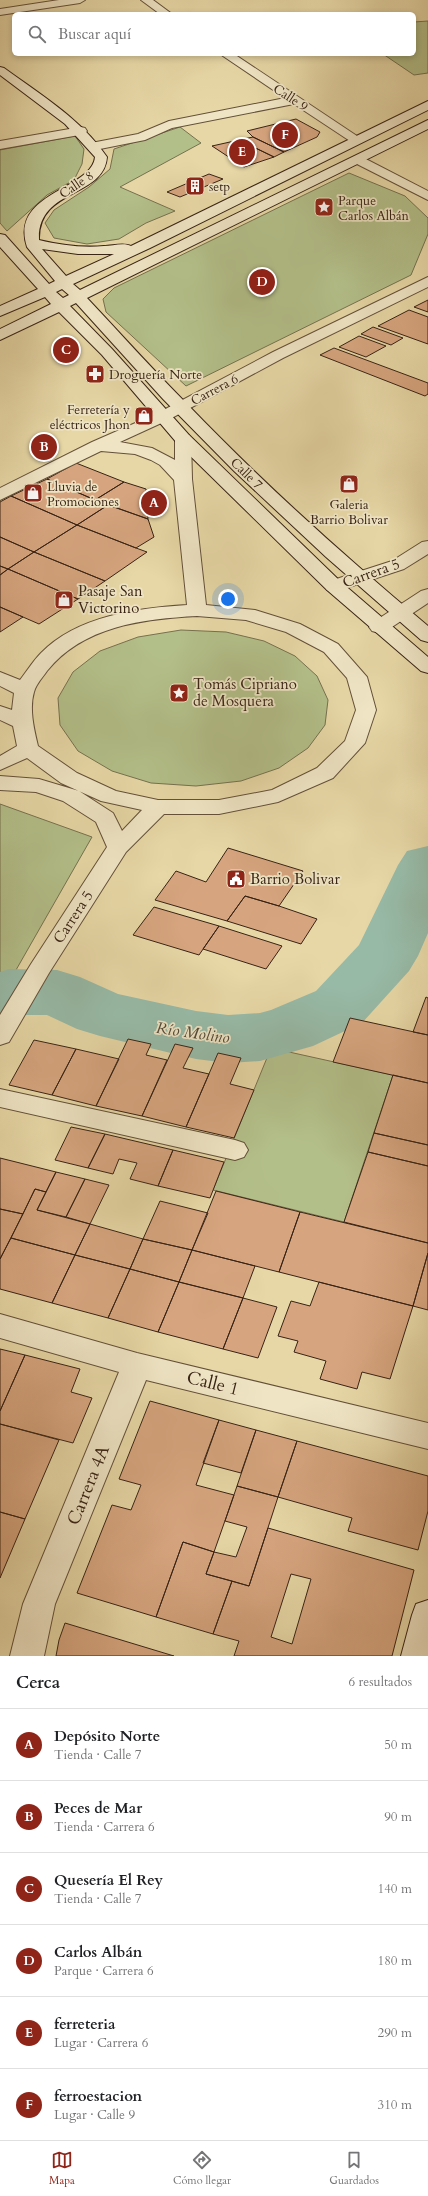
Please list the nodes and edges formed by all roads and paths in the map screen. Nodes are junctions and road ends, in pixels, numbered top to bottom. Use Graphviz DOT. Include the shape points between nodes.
graph roads {
  1 [pos="80,0"];
  2 [pos="146,0"];
  3 [pos="0,12"];
  4 [pos="164,12"];
  5 [pos="229,56"];
  6 [pos="0,70"];
  7 [pos="294,100"];
  8 [pos="428,106"];
  9 [pos="428,124"];
  10 [pos="81,131"];
  11 [pos="356,140"];
  12 [pos="0,145"];
  13 [pos="95,146"];
  14 [pos="358,159"];
  15 [pos="428,196"];
  16 [pos="0,238"];
  17 [pos="32,242"];
  18 [pos="145,245"];
  19 [pos="428,281"];
  20 [pos="66,282"];
  21 [pos="47,291"];
  22 [pos="78,296"];
  23 [pos="60,305"];
  24 [pos="0,312"];
  25 [pos="0,335"];
  26 [pos="180,407"];
  27 [pos="162,417"];
  28 [pos="183,439"];
  29 [pos="98,446"];
  30 [pos="183,479"];
  31 [pos="0,495"];
  32 [pos="428,546"];
  33 [pos="360,578"];
  34 [pos="334,586"];
  35 [pos="428,594"];
  36 [pos="197,610"];
  37 [pos="401,614"];
  38 [pos="379,627"];
  39 [pos="428,636"];
  40 [pos="428,667"];
  41 [pos="0,678"];
  42 [pos="24,690"];
  43 [pos="0,712"];
  44 [pos="23,723"];
  45 [pos="28,749"];
  46 [pos="0,764"];
  47 [pos="0,784"];
  48 [pos="158,806"];
  49 [pos="118,847"];
  50 [pos="0,1036"];
  51 [pos="0,1098"];
  52 [pos="235,1150"];
  53 [pos="0,1326"];
  54 [pos="137,1365"];
  55 [pos="428,1436"];
  56 [pos="428,1615"];
  57 [pos="27,1656"];
  58 [pos="418,1656"];
  1 -- 3 [label="street"];
  2 -- 4 [label="street"];
  5 -- 7 [label="street, Calle 9"];
  6 -- 10 [label="street, Calle 8"];
  7 -- 11 [label="street, Calle 9"];
  7 -- 13 [label="street" via="170,125 141,137"];
  8 -- 11 [label="street"];
  9 -- 14 [label="street"];
  10 -- 12 [label="street"];
  10 -- 13 [label="street, Calle 8"];
  11 -- 18 [label="street"];
  13 -- 17 [label="street, Calle 8" via="101,157 99,168 45,206 33,224"];
  14 -- 15 [label="street"];
  14 -- 22 [label="street"];
  16 -- 21 [label="street, Calle 7"];
  17 -- 18 [label="street" via="86,251 117,250"];
  17 -- 20 [label="street" via="40,258"];
  18 -- 20 [label="street"];
  19 -- 26 [label="street, Carrera 6"];
  20 -- 21 [label="street"];
  20 -- 22 [label="street"];
  21 -- 23 [label="street, Calle 7"];
  21 -- 24 [label="street"];
  22 -- 23 [label="street"];
  22 -- 26 [label="street, Calle 7"];
  23 -- 25 [label="street"];
  23 -- 27 [label="street, Calle 7" via="107,352"];
  26 -- 27 [label="street, Carrera 6"];
  26 -- 33 [label="street, Calle 7" via="261,487"];
  27 -- 28 [label="street, Calle 7"];
  27 -- 29 [label="street, Carrera 6"];
  28 -- 30 [label="street"];
  28 -- 34 [label="street, Calle 7"];
  29 -- 30 [label="street" via="136,450 162,458 175,468"];
  29 -- 31 [label="street, Carrera 6"];
  30 -- 36 [label="street"];
  32 -- 33 [label="street, Carrera 5" via="398,565"];
  33 -- 34 [label="street, Carrera 5"];
  33 -- 37 [label="street, Calle 7"];
  34 -- 38 [label="street, Calle 7"];
  35 -- 37 [label="street"];
  36 -- 42 [label="street" via="143,614 107,623 69,641 41,663"];
  36 -- 48 [label="street" via="248,614 293,628 331,648 357,677 366,710 355,743 325,773 278,795 219,807"];
  37 -- 38 [label="street"];
  37 -- 39 [label="street, Calle 7"];
  38 -- 40 [label="street, Calle 7"];
  41 -- 42 [label="street"];
  42 -- 44 [label="street"];
  43 -- 44 [label="street"];
  44 -- 45 [label="street"];
  45 -- 46 [label="street"];
  45 -- 48 [label="street" via="75,781 109,796"];
  47 -- 49 [label="street" via="38,786 71,796 105,818"];
  48 -- 49 [label="street, Carrera 5"];
  49 -- 50 [label="street, Carrera 5"];
  51 -- 52 [label="street"];
  53 -- 54 [label="street, Calle 1"];
  54 -- 55 [label="street, Calle 1"];
  54 -- 57 [label="street, Carrera 4A" via="39,1604"];
  56 -- 58 [label="street"];
}
